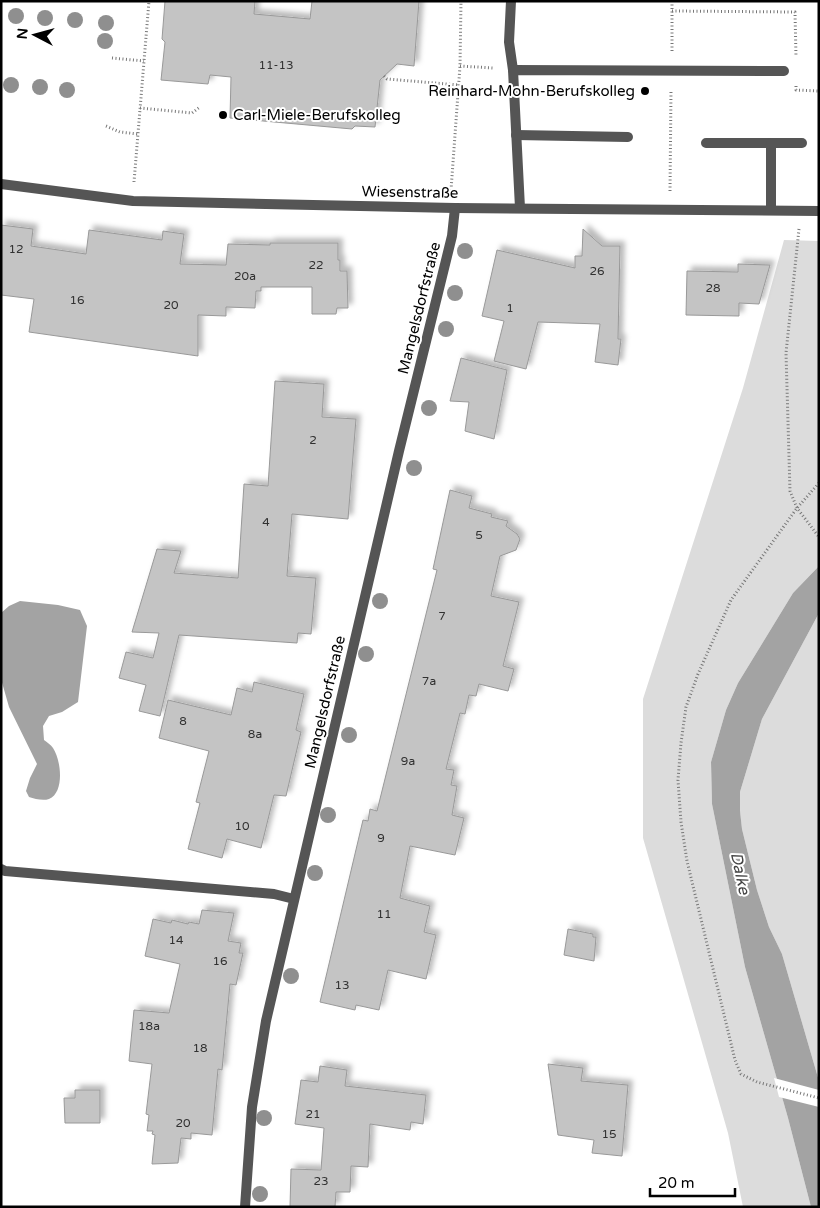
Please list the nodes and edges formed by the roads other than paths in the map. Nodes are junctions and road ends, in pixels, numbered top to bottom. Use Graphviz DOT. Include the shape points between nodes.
graph roads {
  1 [pos="510,1"];
  2 [pos="513,70"];
  3 [pos="784,71"];
  4 [pos="516,135"];
  5 [pos="628,137"];
  6 [pos="706,143"];
  7 [pos="772,143"];
  8 [pos="802,143"];
  9 [pos="1,184"];
  10 [pos="455,208"];
  11 [pos="520,208"];
  12 [pos="771,210"];
  13 [pos="819,211"];
  14 [pos="1,869"];
  15 [pos="294,899"];
  16 [pos="245,1207"];
  1 -- 2 [label="street" via="509,42"];
  2 -- 3 [label="street"];
  2 -- 4 [label="street"];
  4 -- 5 [label="street"];
  4 -- 11 [label="street"];
  6 -- 7 [label="street"];
  7 -- 8 [label="street"];
  7 -- 12 [label="street"];
  9 -- 10 [label="street, Wiesenstraße" via="133,201"];
  10 -- 11 [label="street, Wiesenstraße"];
  10 -- 15 [label="street, Mangelsdorfstraße" via="452,236"];
  11 -- 12 [label="street, Wiesenstraße"];
  12 -- 13 [label="street, Wiesenstraße"];
  14 -- 15 [label="street" via="274,894"];
  15 -- 16 [label="street, Mangelsdorfstraße" via="266,1021 252,1107"];
}
